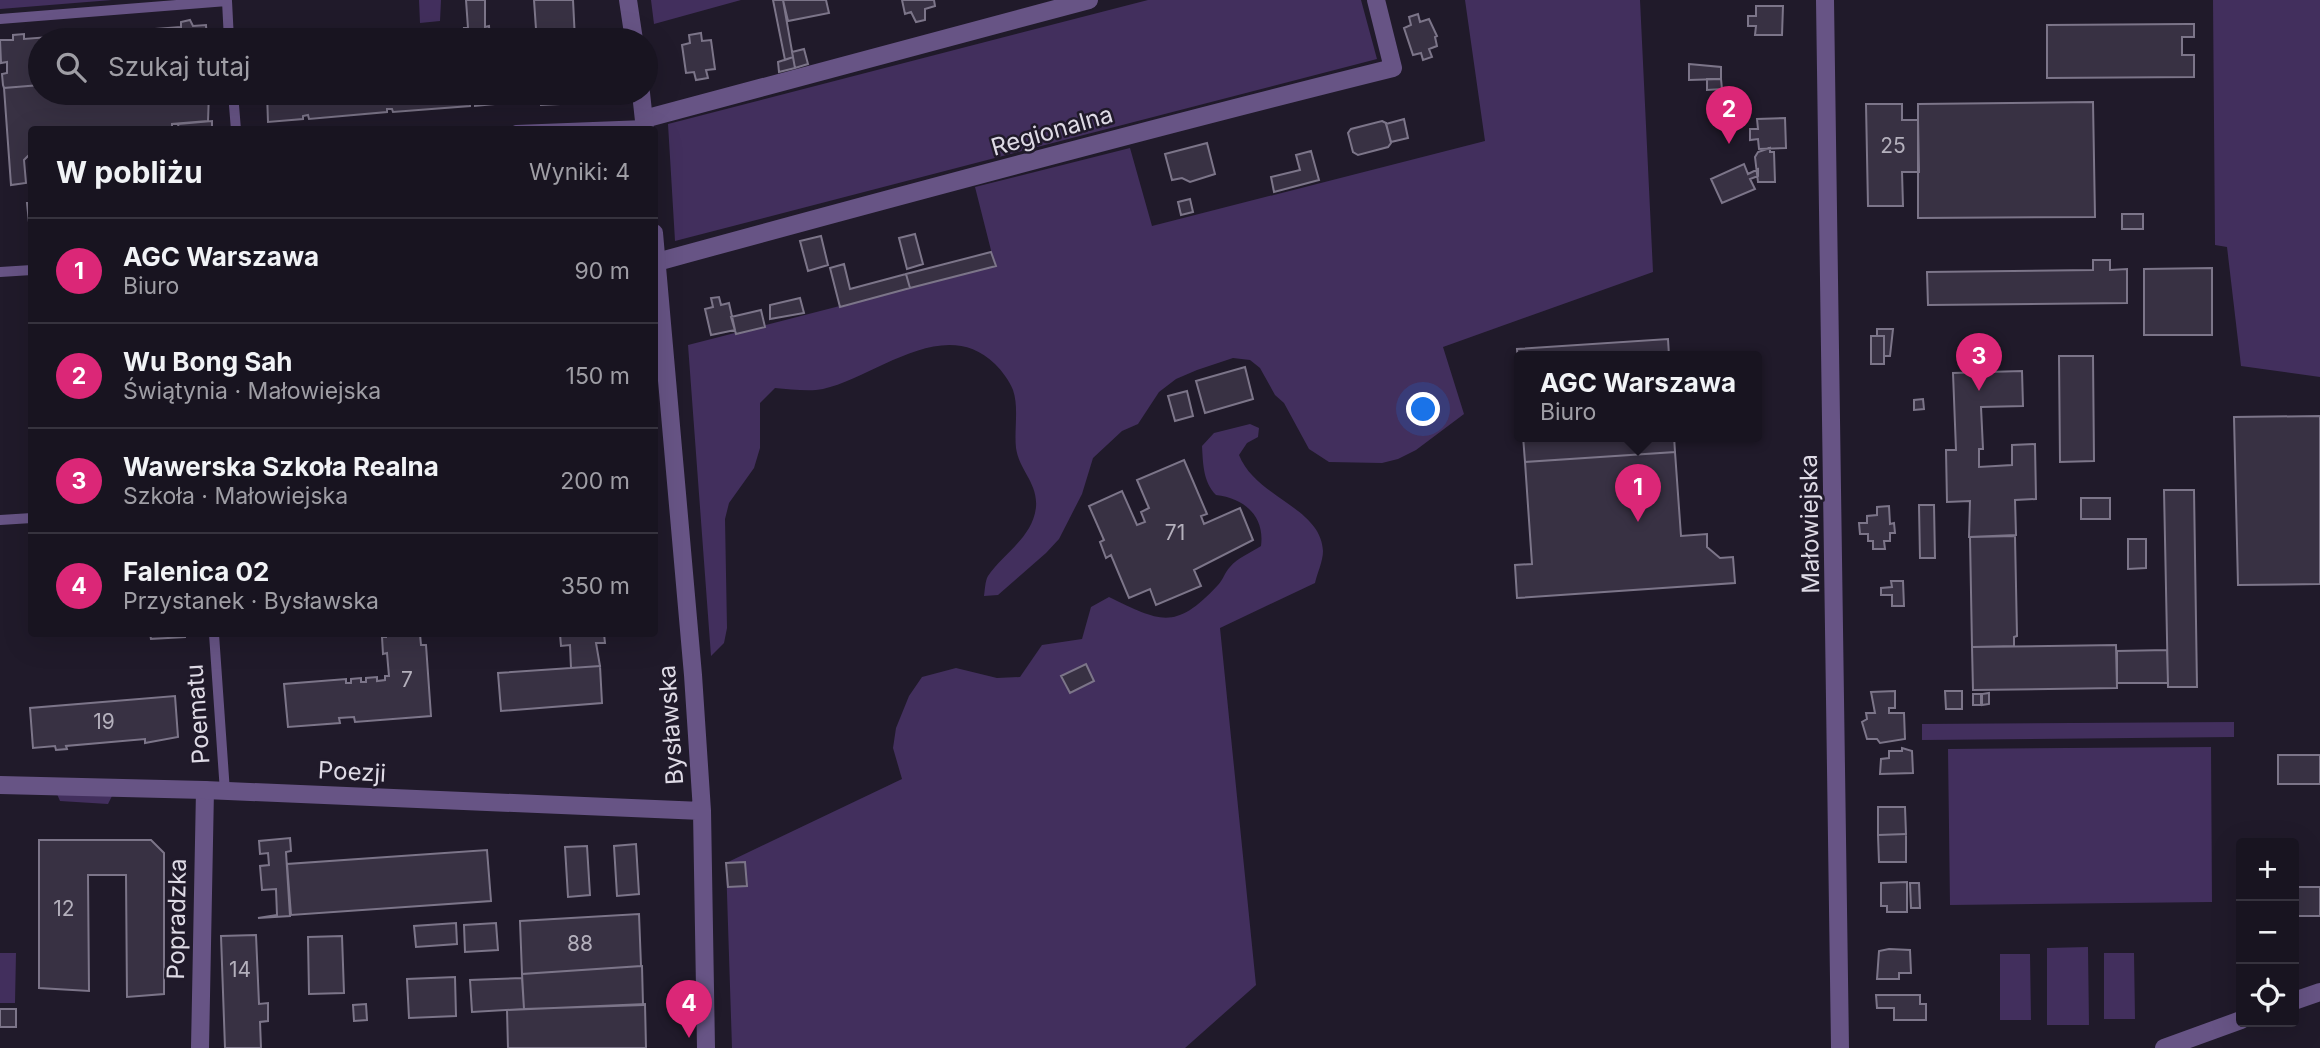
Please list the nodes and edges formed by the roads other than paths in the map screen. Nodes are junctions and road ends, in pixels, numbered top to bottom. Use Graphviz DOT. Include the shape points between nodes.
graph roads {
  1 [pos="628,0"];
  2 [pos="1089,0"];
  3 [pos="1376,0"];
  4 [pos="1825,0"];
  5 [pos="0,19"];
  6 [pos="228,28"];
  7 [pos="632,28"];
  8 [pos="234,105"];
  9 [pos="642,105"];
  10 [pos="645,125"];
  11 [pos="236,126"];
  12 [pos="619,126"];
  13 [pos="658,262"];
  14 [pos="28,270"];
  15 [pos="0,272"];
  16 [pos="658,273"];
  17 [pos="28,518"];
  18 [pos="0,520"];
  19 [pos="214,637"];
  20 [pos="0,785"];
  21 [pos="205,790"];
  22 [pos="225,792"];
  23 [pos="702,811"];
  24 [pos="2320,992"];
  25 [pos="2299,999"];
  26 [pos="2236,1022"];
  27 [pos="200,1048"];
  28 [pos="706,1048"];
  29 [pos="1840,1048"];
  30 [pos="2164,1048"];
  1 -- 7 [label="street"];
  2 -- 10 [label="street"];
  3 -- 13 [label="street, Regionalna" via="1393,68 1136,132"];
  4 -- 29 [label="street, Małowiejska"];
  5 -- 6 [label="lane" via="227,1"];
  8 -- 11 [label="lane"];
  9 -- 10 [label="street"];
  10 -- 12 [label="lane"];
  14 -- 15 [label="lane"];
  16 -- 23 [label="street, Bysławska"];
  17 -- 18 [label="lane"];
  19 -- 22 [label="lane, Poematu"];
  20 -- 21 [label="street, Poezji"];
  21 -- 22 [label="street, Poezji"];
  21 -- 27 [label="street, Popradzka"];
  22 -- 23 [label="street, Poezji"];
  23 -- 28 [label="street, Bysławska"];
  24 -- 25 [label="street"];
  26 -- 30 [label="street"];
}
